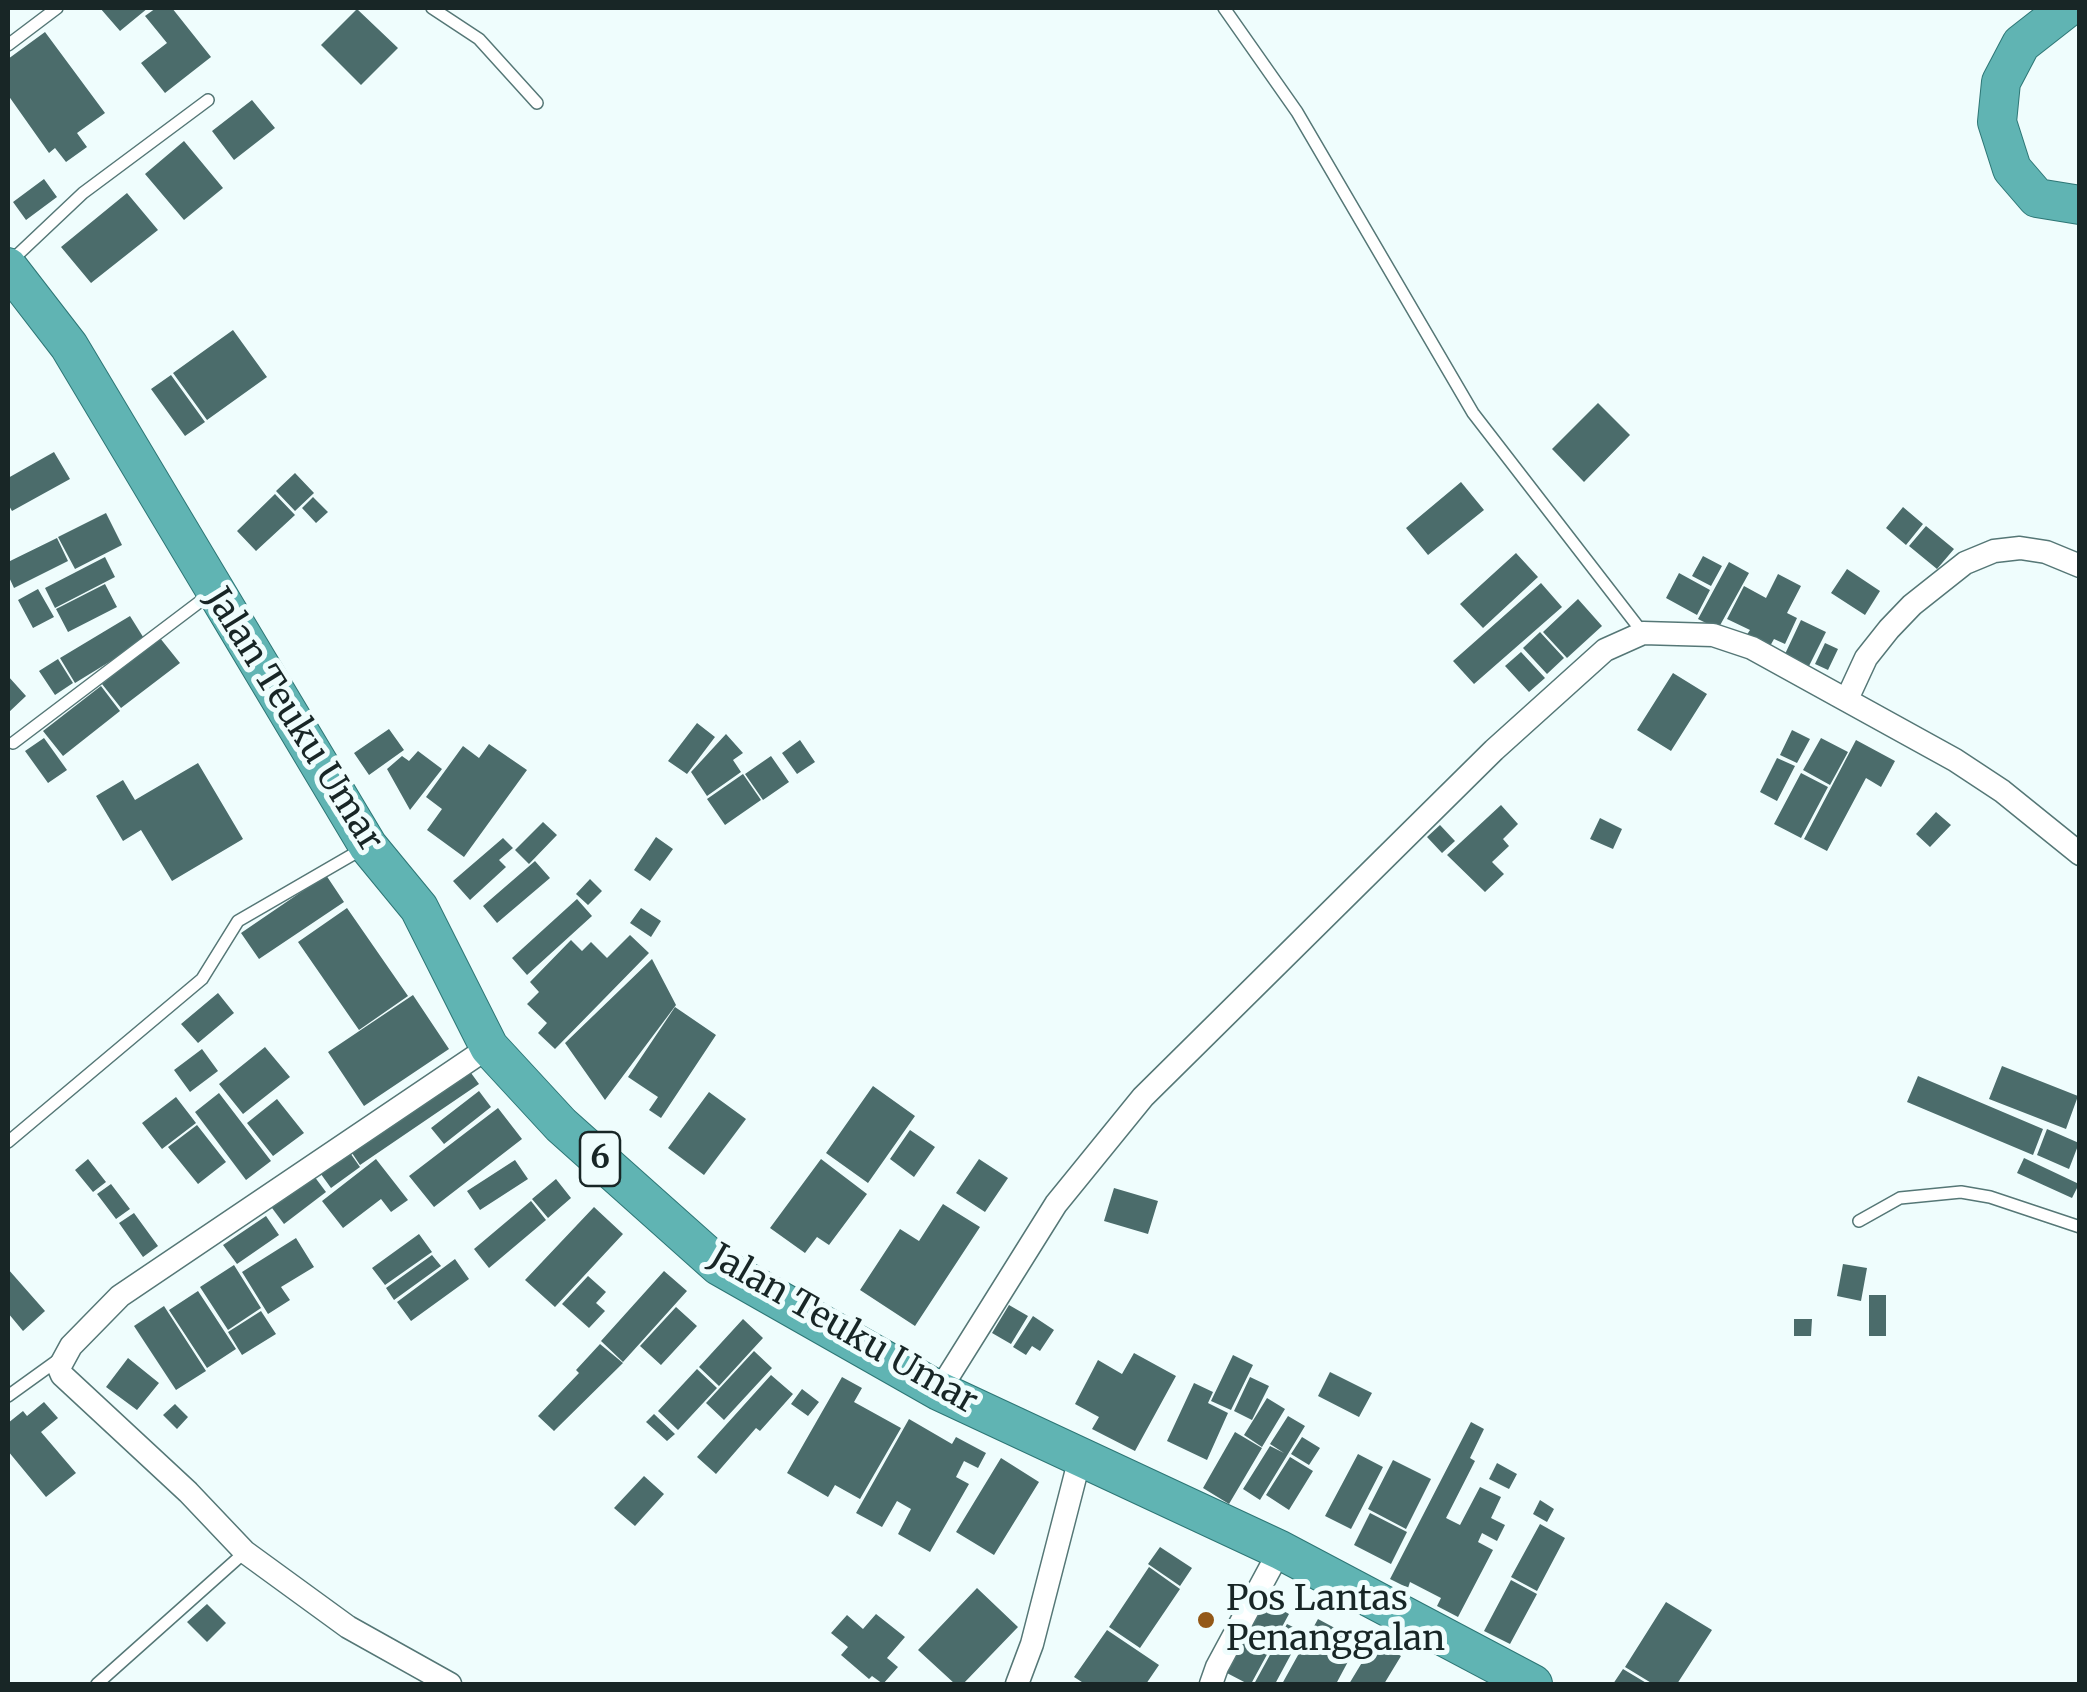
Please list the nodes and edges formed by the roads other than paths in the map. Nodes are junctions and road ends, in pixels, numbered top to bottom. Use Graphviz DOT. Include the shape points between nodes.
graph roads {
  1 [pos="57,8"];
  2 [pos="432,8"];
  3 [pos="1224,8"];
  4 [pos="2067,8"];
  5 [pos="8,45"];
  6 [pos="208,100"];
  7 [pos="537,103"];
  8 [pos="2080,205"];
  9 [pos="8,265"];
  10 [pos="2080,566"];
  11 [pos="213,592"];
  12 [pos="1643,633"];
  13 [pos="1847,699"];
  14 [pos="13,743"];
  15 [pos="368,846"];
  16 [pos="2080,854"];
  17 [pos="489,1047"];
  18 [pos="8,1142"];
  19 [pos="1858,1221"];
  20 [pos="2080,1227"];
  21 [pos="62,1358"];
  22 [pos="939,1391"];
  23 [pos="8,1396"];
  24 [pos="1081,1454"];
  25 [pos="1280,1550"];
  26 [pos="245,1552"];
  27 [pos="97,1684"];
  28 [pos="450,1684"];
  29 [pos="1017,1684"];
  30 [pos="1211,1684"];
  31 [pos="1534,1684"];
  1 -- 5 [label="lane"];
  2 -- 7 [label="lane" via="479,39"];
  3 -- 12 [label="lane" via="1297,112 1473,413"];
  4 -- 8 [label="highway" via="2021,44 2001,82 1997,122 2012,169 2037,198"];
  6 -- 9 [label="lane" via="82,192"];
  9 -- 11 [label="highway, Jalan Teuku Umar / 6" via="69,346"];
  10 -- 13 [label="street" via="2020,548 1966,563 1889,629"];
  11 -- 14 [label="lane"];
  11 -- 15 [label="highway, Jalan Teuku Umar / 6"];
  12 -- 13 [label="street" via="1713,635 1752,648"];
  12 -- 22 [label="street" via="1605,650 1494,750 1143,1098 1056,1204"];
  13 -- 16 [label="street" via="1986,780"];
  15 -- 17 [label="highway, Jalan Teuku Umar / 6" via="419,908"];
  15 -- 18 [label="lane" via="238,920 202,980"];
  17 -- 21 [label="street" via="120,1296"];
  17 -- 22 [label="highway, Jalan Teuku Umar / 6" via="561,1125 718,1266"];
  19 -- 20 [label="lane" via="1900,1198 1961,1192"];
  21 -- 23 [label="lane"];
  21 -- 26 [label="street" via="62,1375"];
  22 -- 24 [label="highway, Jalan Teuku Umar / 6"];
  24 -- 25 [label="highway, Jalan Teuku Umar / 6"];
  24 -- 29 [label="street"];
  25 -- 30 [label="street"];
  25 -- 31 [label="highway, Jalan Teuku Umar / 6"];
  26 -- 27 [label="lane"];
  26 -- 28 [label="street" via="348,1627"];
}
